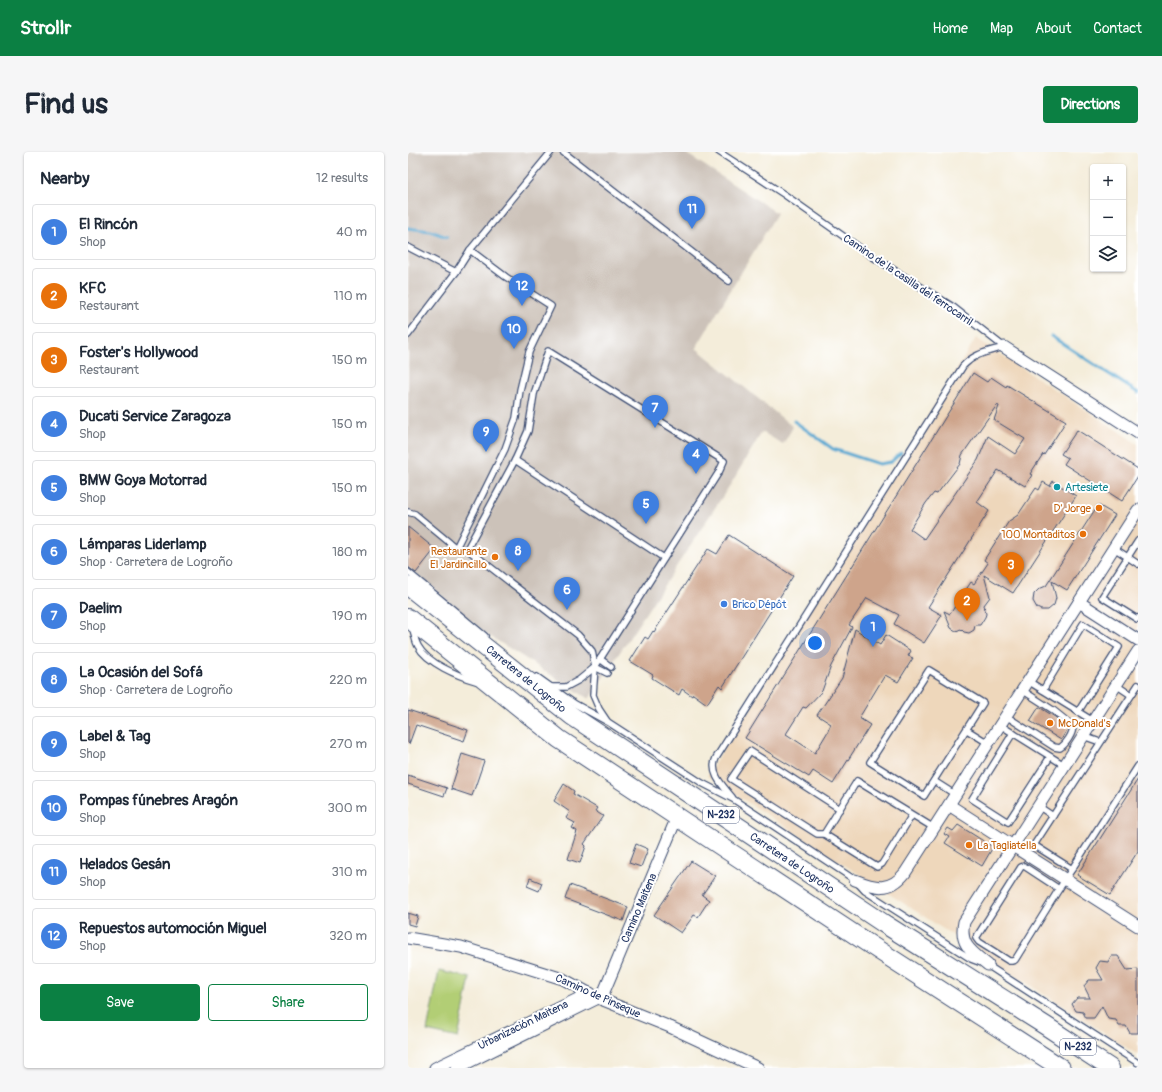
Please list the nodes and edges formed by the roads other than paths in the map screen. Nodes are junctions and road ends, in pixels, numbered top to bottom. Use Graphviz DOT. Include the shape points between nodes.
graph roads {
  1 [pos="551,152"];
  2 [pos="563,152"];
  3 [pos="719,152"];
  4 [pos="408,247"];
  5 [pos="470,250"];
  6 [pos="456,272"];
  7 [pos="729,281"];
  8 [pos="408,335"];
  9 [pos="1004,347"];
  10 [pos="1138,433"];
  11 [pos="515,460"];
  12 [pos="1138,510"];
  13 [pos="408,512"];
  14 [pos="1138,541"];
  15 [pos="1114,548"];
  16 [pos="1128,557"];
  17 [pos="664,558"];
  18 [pos="1138,564"];
  19 [pos="408,572"];
  20 [pos="408,586"];
  21 [pos="1079,602"];
  22 [pos="1138,618"];
  23 [pos="409,619"];
  24 [pos="490,640"];
  25 [pos="1138,640"];
  26 [pos="1138,651"];
  27 [pos="600,659"];
  28 [pos="595,667"];
  29 [pos="611,667"];
  30 [pos="607,672"];
  31 [pos="533,674"];
  32 [pos="1138,685"];
  33 [pos="1025,686"];
  34 [pos="1116,686"];
  35 [pos="551,687"];
  36 [pos="1043,690"];
  37 [pos="1131,695"];
  38 [pos="575,704"];
  39 [pos="1078,712"];
  40 [pos="1003,721"];
  41 [pos="1093,721"];
  42 [pos="608,722"];
  43 [pos="967,730"];
  44 [pos="1013,733"];
  45 [pos="1083,736"];
  46 [pos="1100,742"];
  47 [pos="988,744"];
  48 [pos="1050,757"];
  49 [pos="1064,765"];
  50 [pos="1138,766"];
  51 [pos="934,781"];
  52 [pos="956,795"];
  53 [pos="733,798"];
  54 [pos="949,805"];
  55 [pos="1038,806"];
  56 [pos="840,809"];
  57 [pos="912,815"];
  58 [pos="1054,816"];
  59 [pos="677,817"];
  60 [pos="934,828"];
  61 [pos="824,834"];
  62 [pos="1012,846"];
  63 [pos="787,859"];
  64 [pos="1072,869"];
  65 [pos="1044,873"];
  66 [pos="855,880"];
  67 [pos="1062,884"];
  68 [pos="1138,926"];
  69 [pos="408,938"];
  70 [pos="988,965"];
  71 [pos="596,997"];
  72 [pos="1046,1026"];
  73 [pos="1031,1049"];
  74 [pos="1138,1063"];
  75 [pos="435,1068"];
  76 [pos="457,1068"];
  77 [pos="758,1068"];
  78 [pos="1057,1068"];
  79 [pos="1061,1068"];
  80 [pos="1110,1068"];
  81 [pos="1116,1068"];
  1 -- 5 [label="lane"];
  2 -- 7 [label="lane"];
  3 -- 9 [label="lane, Camino de la casilla del ferrocarril" via="870,255 953,307"];
  4 -- 6 [label="lane"];
  5 -- 6 [label="lane"];
  5 -- 13 [label="lane" via="551,306 529,352 516,418 505,449 456,548 415,514"];
  6 -- 8 [label="lane"];
  9 -- 10 [label="street, Camino de la casilla del ferrocarril"];
  9 -- 53 [label="lane" via="979,353 964,366 716,758 716,776"];
  11 -- 17 [label="lane"];
  11 -- 17 [label="lane" via="528,430 534,394 548,351 724,461"];
  11 -- 28 [label="lane" via="467,550 578,635 592,651"];
  12 -- 15 [label="street"];
  14 -- 16 [label="lane"];
  15 -- 16 [label="lane"];
  15 -- 21 [label="street"];
  16 -- 18 [label="lane"];
  16 -- 22 [label="lane" via="1102,597 1137,620"];
  17 -- 27 [label="lane"];
  19 -- 24 [label="lane"];
  20 -- 63 [label="highway, Carretera de Logroño / N-232" via="572,716"];
  21 -- 25 [label="street"];
  21 -- 33 [label="street"];
  23 -- 59 [label="highway, N-232" via="559,739"];
  26 -- 34 [label="street"];
  27 -- 28 [label="lane"];
  27 -- 29 [label="lane"];
  28 -- 30 [label="lane"];
  28 -- 35 [label="lane" via="566,688"];
  28 -- 42 [label="lane" via="593,695 599,710"];
  31 -- 35 [label="lane"];
  32 -- 37 [label="lane"];
  33 -- 36 [label="lane"];
  33 -- 40 [label="street"];
  33 -- 40 [label="lane" via="1071,724 1072,732 1062,747 1054,747"];
  34 -- 37 [label="lane"];
  34 -- 41 [label="street"];
  35 -- 38 [label="lane"];
  36 -- 39 [label="lane"];
  36 -- 39 [label="lane" via="1083,624 1096,632 1119,647"];
  37 -- 46 [label="lane"];
  38 -- 42 [label="lane"];
  38 -- 63 [label="highway" via="733,811 772,841"];
  39 -- 41 [label="lane"];
  40 -- 44 [label="lane"];
  40 -- 47 [label="street"];
  41 -- 45 [label="street"];
  42 -- 53 [label="lane" via="702,783"];
  43 -- 47 [label="lane"];
  43 -- 51 [label="lane"];
  43 -- 51 [label="lane" via="983,703 929,670 870,762 924,796"];
  44 -- 48 [label="lane"];
  44 -- 48 [label="lane" via="972,799 1008,822"];
  45 -- 46 [label="lane"];
  45 -- 49 [label="street"];
  46 -- 58 [label="lane"];
  47 -- 52 [label="street"];
  48 -- 49 [label="lane"];
  49 -- 55 [label="street"];
  50 -- 64 [label="lane"];
  51 -- 52 [label="lane"];
  52 -- 54 [label="street"];
  53 -- 66 [label="lane"];
  54 -- 60 [label="street"];
  54 -- 62 [label="street"];
  55 -- 58 [label="lane"];
  55 -- 62 [label="street"];
  56 -- 57 [label="lane" via="857,781"];
  56 -- 61 [label="lane"];
  56 -- 61 [label="lane" via="750,751 731,778 817,834"];
  57 -- 60 [label="lane"];
  57 -- 61 [label="lane" via="882,864 877,867"];
  58 -- 64 [label="lane" via="1034,845"];
  59 -- 71 [label="street, Camino Maitena"];
  59 -- 73 [label="highway, N-232"];
  60 -- 66 [label="street" via="905,873 896,882 876,887"];
  62 -- 65 [label="street"];
  62 -- 70 [label="street" via="967,917 963,928 967,947"];
  63 -- 72 [label="highway, Carretera de Logroño / N-232"];
  64 -- 67 [label="lane"];
  65 -- 67 [label="street"];
  65 -- 67 [label="lane" via="1021,867 976,938 978,941 1009,961 1015,960"];
  66 -- 70 [label="lane" via="865,891 971,959"];
  67 -- 68 [label="street"];
  69 -- 71 [label="street, Camino de Pinseque" via="461,947 563,979"];
  70 -- 74 [label="lane"];
  71 -- 75 [label="street, Urbanización Maitena"];
  71 -- 76 [label="street"];
  71 -- 77 [label="street, Camino de Pinseque" via="670,1027"];
  72 -- 80 [label="highway, Carretera de Logroño / N-232"];
  72 -- 81 [label="highway"];
  73 -- 78 [label="highway"];
  73 -- 79 [label="highway, N-232"];
}
